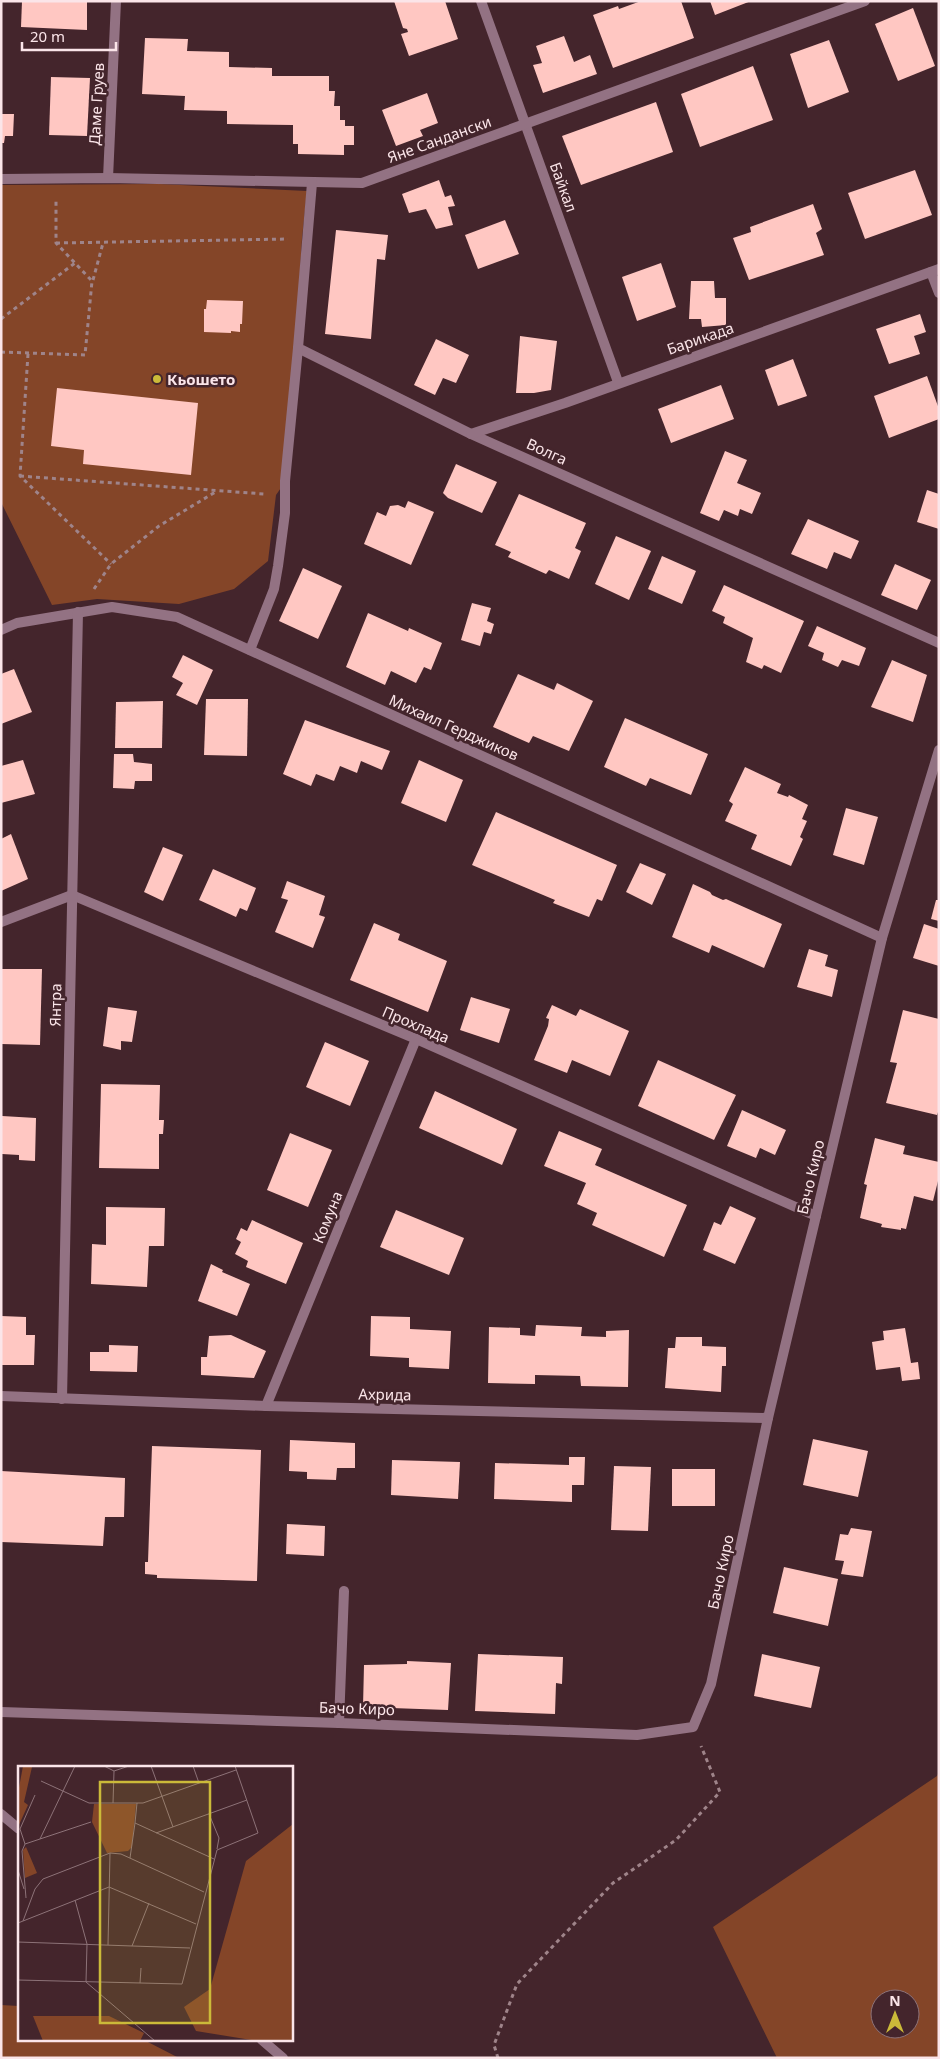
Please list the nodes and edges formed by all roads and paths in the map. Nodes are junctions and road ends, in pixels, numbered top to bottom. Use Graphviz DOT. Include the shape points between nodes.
graph roads {
  1 [pos="116,1"];
  2 [pos="481,1"];
  3 [pos="865,1"];
  4 [pos="839,6"];
  5 [pos="526,124"];
  6 [pos="108,178"];
  7 [pos="1,180"];
  8 [pos="312,183"];
  9 [pos="56,208"];
  10 [pos="308,239"];
  11 [pos="103,242"];
  12 [pos="56,243"];
  13 [pos="75,263"];
  14 [pos="935,271"];
  15 [pos="92,281"];
  16 [pos="939,293"];
  17 [pos="1,319"];
  18 [pos="298,348"];
  19 [pos="1,352"];
  20 [pos="28,354"];
  21 [pos="618,382"];
  22 [pos="471,434"];
  23 [pos="20,476"];
  24 [pos="217,491"];
  25 [pos="285,513"];
  26 [pos="78,612"];
  27 [pos="1,630"];
  28 [pos="939,643"];
  29 [pos="250,650"];
  30 [pos="939,750"];
  31 [pos="72,895"];
  32 [pos="1,922"];
  33 [pos="882,938"];
  34 [pos="416,1039"];
  35 [pos="816,1216"];
  36 [pos="1,1396"];
  37 [pos="62,1399"];
  38 [pos="266,1406"];
  39 [pos="768,1418"];
  40 [pos="344,1591"];
  41 [pos="1,1712"];
  42 [pos="339,1722"];
  43 [pos="693,1727"];
  44 [pos="1,1814"];
  45 [pos="18,1828"];
  46 [pos="264,2042"];
  47 [pos="283,2058"];
  48 [pos="498,2058"];
  1 -- 6 [label="street, Даме Груев"];
  2 -- 5 [label="street, Байкал"];
  3 -- 4 [label="street, Яне Сандански"];
  4 -- 5 [label="street, Яне Сандански"];
  5 -- 8 [label="street, Яне Сандански" via="362,183"];
  5 -- 21 [label="street, Байкал"];
  6 -- 7 [label="street, Яне Сандански"];
  6 -- 8 [label="street, Яне Сандански"];
  8 -- 10 [label="street"];
  9 -- 12 [label="path"];
  10 -- 11 [label="path"];
  10 -- 18 [label="street"];
  11 -- 12 [label="path"];
  11 -- 15 [label="path"];
  12 -- 13 [label="path"];
  13 -- 15 [label="path"];
  13 -- 17 [label="path"];
  14 -- 16 [label="street"];
  14 -- 21 [label="street, Барикада"];
  15 -- 20 [label="path" via="85,355"];
  18 -- 22 [label="street, Волга"];
  18 -- 25 [label="street" via="285,481"];
  19 -- 20 [label="path"];
  20 -- 23 [label="path"];
  21 -- 22 [label="street, Барикада"];
  22 -- 28 [label="street, Волга"];
  23 -- 24 [label="path"];
  23 -- 24 [label="path" via="111,564 159,526"];
  24 -- 25 [label="path" via="276,495"];
  25 -- 29 [label="street" via="274,589"];
  26 -- 27 [label="street, Михаил Герджиков" via="17,623"];
  26 -- 29 [label="street, Михаил Герджиков" via="112,607 177,616"];
  26 -- 31 [label="street, Янтра"];
  29 -- 33 [label="street, Михаил Герджиков"];
  30 -- 33 [label="street, Бачо Киро"];
  31 -- 32 [label="street"];
  31 -- 34 [label="street, Прохлада"];
  31 -- 37 [label="street, Янтра"];
  33 -- 35 [label="street, Бачо Киро"];
  34 -- 35 [label="street, Прохлада"];
  34 -- 38 [label="street, Комуна"];
  35 -- 39 [label="street, Бачо Киро"];
  36 -- 37 [label="street, Ахрида"];
  37 -- 38 [label="street, Ахрида"];
  38 -- 39 [label="street, Ахрида"];
  39 -- 43 [label="street, Бачо Киро" via="711,1684"];
  40 -- 42 [label="street"];
  41 -- 42 [label="street, Бачо Киро"];
  42 -- 43 [label="street, Бачо Киро" via="637,1734"];
  43 -- 48 [label="path" via="720,1792 676,1840 613,1884 517,1984 494,2045"];
  44 -- 45 [label="street"];
  46 -- 47 [label="street"];
}
